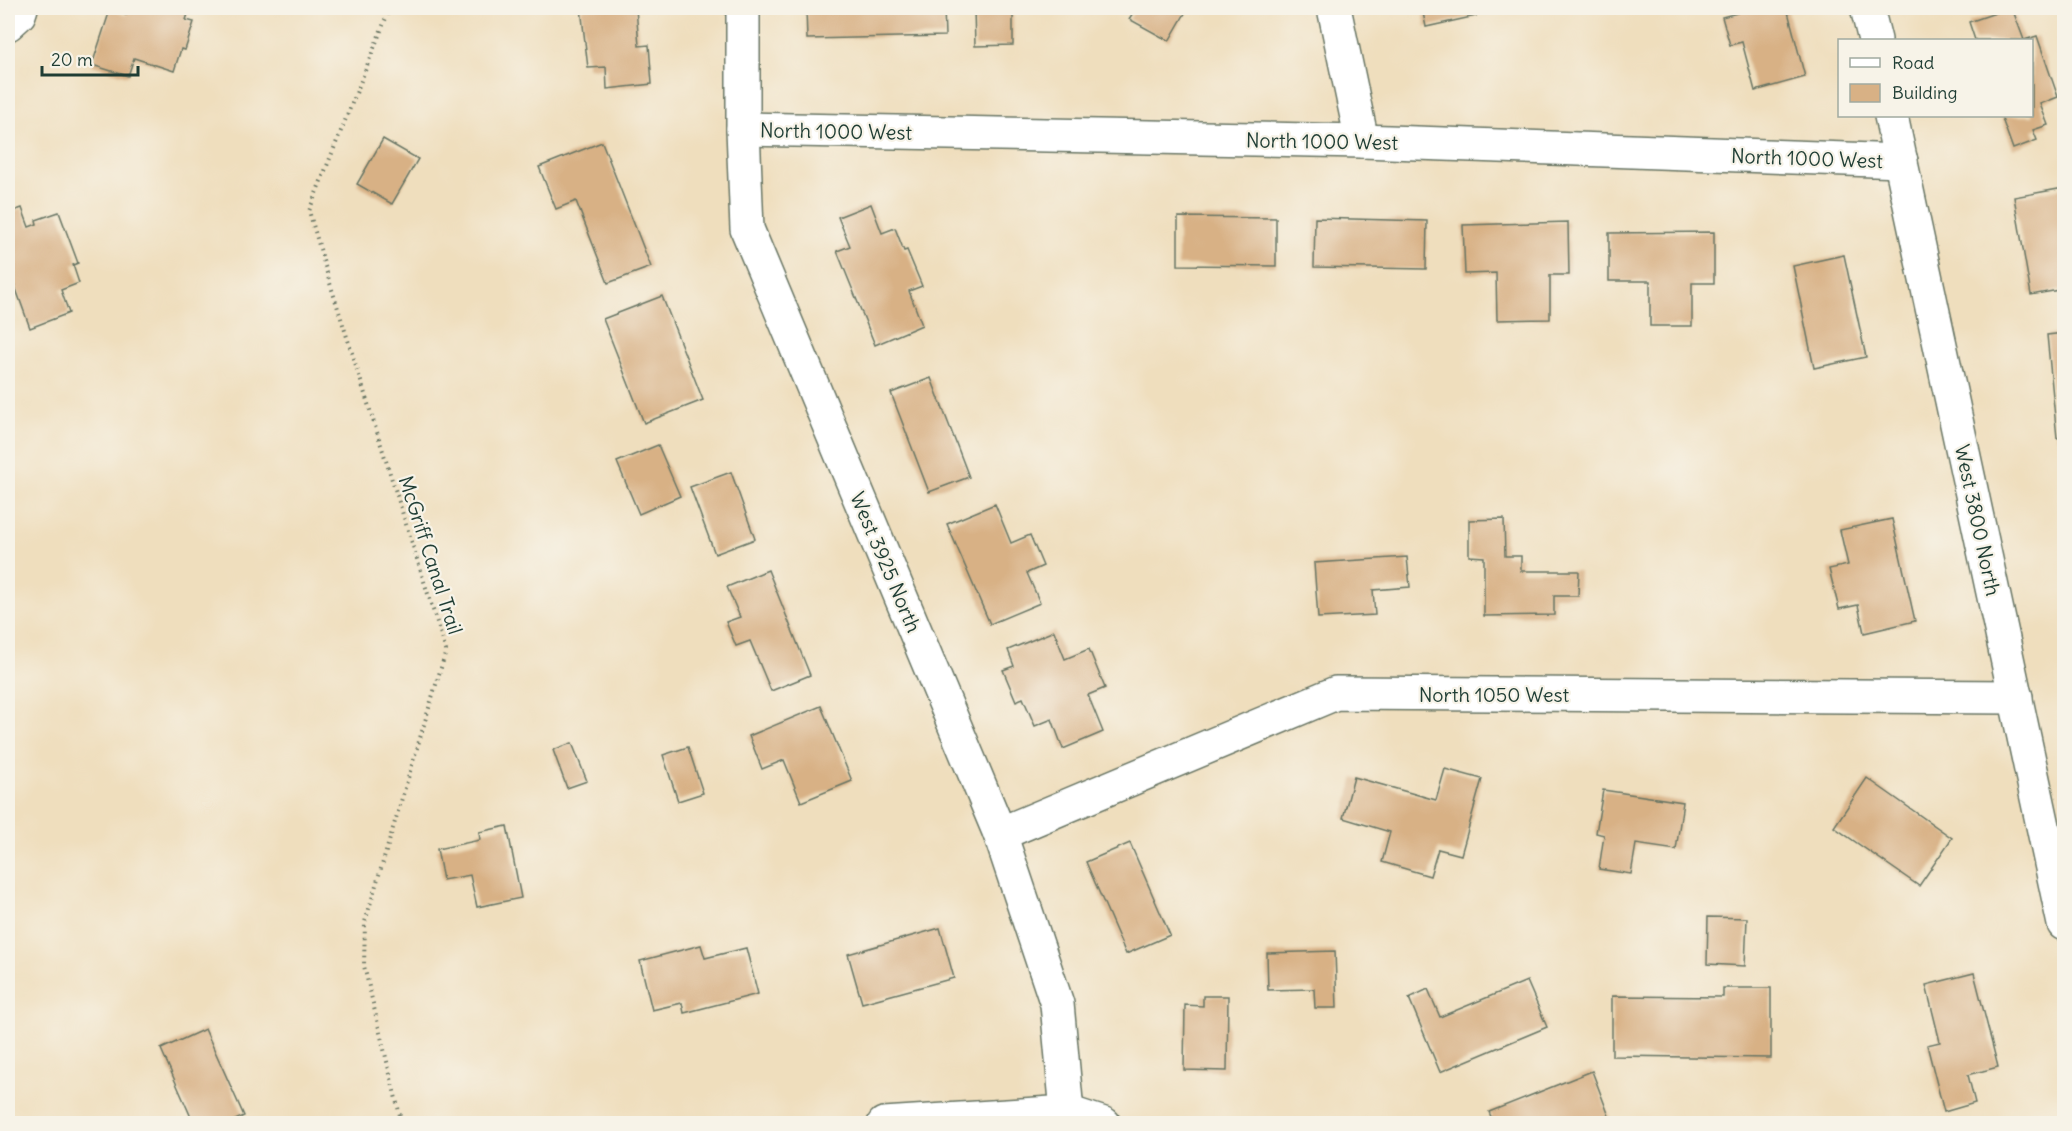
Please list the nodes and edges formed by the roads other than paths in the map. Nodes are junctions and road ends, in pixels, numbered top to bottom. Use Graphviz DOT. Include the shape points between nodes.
graph roads {
  1 [pos="21,8"];
  2 [pos="743,8"];
  3 [pos="1335,8"];
  4 [pos="1868,8"];
  5 [pos="8,24"];
  6 [pos="1875,39"];
  7 [pos="1891,117"];
  8 [pos="743,129"];
  9 [pos="1362,141"];
  10 [pos="1900,161"];
  11 [pos="2016,698"];
  12 [pos="1000,834"];
  13 [pos="2064,924"];
  14 [pos="1067,1112"];
  15 [pos="884,1124"];
  16 [pos="1104,1124"];
  1 -- 5 [label="street"];
  2 -- 8 [label="street, West 3925 North"];
  3 -- 9 [label="street"];
  4 -- 6 [label="street"];
  7 -- 10 [label="street, West 3800 North"];
  8 -- 9 [label="street, North 1000 West"];
  8 -- 12 [label="street, West 3925 North" via="747,229"];
  9 -- 10 [label="street, North 1000 West"];
  10 -- 11 [label="street, West 3800 North"];
  11 -- 12 [label="street, North 1050 West" via="1336,693"];
  11 -- 13 [label="street, West 3800 North"];
  12 -- 14 [label="street, West 3925 North" via="1057,1004"];
  14 -- 15 [label="street"];
  14 -- 16 [label="street"];
}
